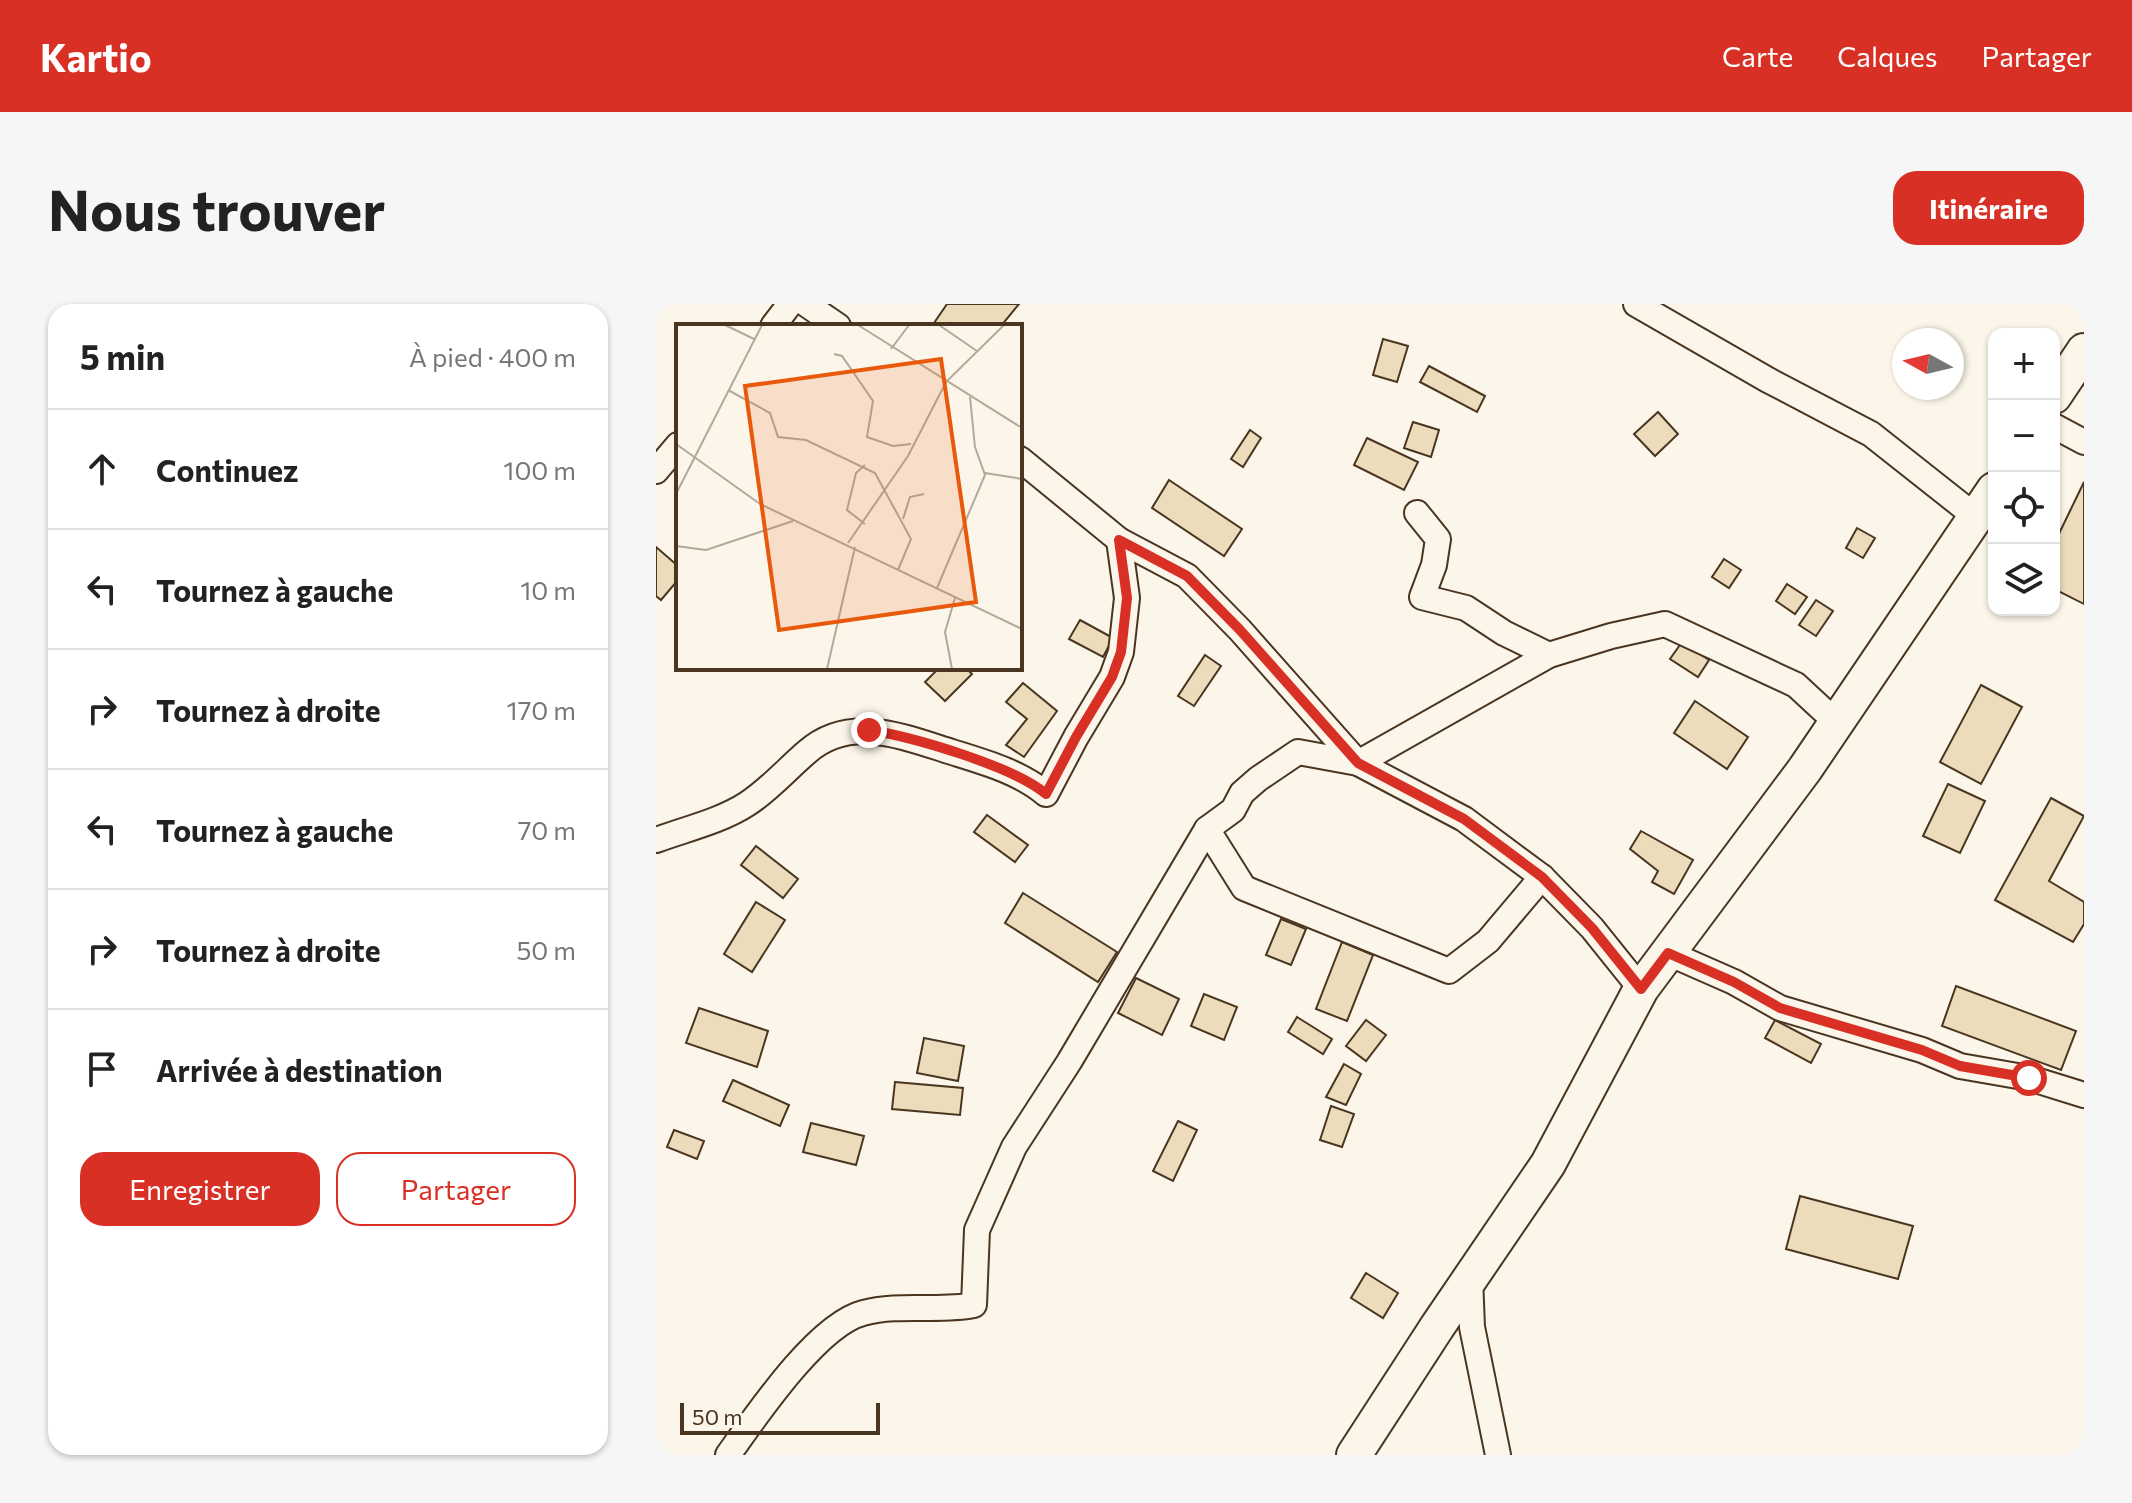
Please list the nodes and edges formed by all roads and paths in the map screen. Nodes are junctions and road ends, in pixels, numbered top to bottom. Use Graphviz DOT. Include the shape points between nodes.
graph roads {
  1 [pos="790,304"];
  2 [pos="806,304"];
  3 [pos="1636,304"];
  4 [pos="775,324"];
  5 [pos="835,324"];
  6 [pos="2084,351"];
  7 [pos="2060,387"];
  8 [pos="2060,429"];
  9 [pos="2084,442"];
  10 [pos="676,447"];
  11 [pos="1022,461"];
  12 [pos="656,471"];
  13 [pos="1985,504"];
  14 [pos="1417,513"];
  15 [pos="1119,540"];
  16 [pos="1549,655"];
  17 [pos="1837,723"];
  18 [pos="1358,763"];
  19 [pos="1207,829"];
  20 [pos="656,840"];
  21 [pos="1542,877"];
  22 [pos="1668,953"];
  23 [pos="1641,989"];
  24 [pos="2084,1095"];
  25 [pos="1470,1278"];
  26 [pos="728,1455"];
  27 [pos="1354,1455"];
  28 [pos="1498,1455"];
  1 -- 4 [label="street"];
  2 -- 5 [label="street"];
  3 -- 13 [label="street" via="1871,434"];
  6 -- 7 [label="main road"];
  8 -- 9 [label="street"];
  10 -- 12 [label="street"];
  11 -- 15 [label="street"];
  13 -- 17 [label="main road"];
  14 -- 16 [label="street" via="1438,539 1422,597 1466,608"];
  15 -- 18 [label="street" via="1187,576"];
  15 -- 20 [label="street" via="1127,598 1121,652 1046,794 985,763 860,730 818,743 743,807"];
  16 -- 17 [label="street" via="1665,624 1796,685"];
  16 -- 18 [label="street"];
  17 -- 22 [label="main road"];
  18 -- 19 [label="street" via="1298,752 1258,779 1233,810"];
  18 -- 21 [label="street" via="1464,819"];
  19 -- 21 [label="street" via="1244,888 1449,971 1488,941"];
  19 -- 26 [label="street" via="1014,1147 977,1230 974,1305 894,1308 852,1317 785,1378"];
  21 -- 23 [label="street"];
  22 -- 23 [label="main road"];
  22 -- 24 [label="street" via="1780,1008 1960,1066 2029,1078"];
  23 -- 25 [label="main road" via="1548,1164"];
  25 -- 27 [label="main road"];
  25 -- 28 [label="street" via="1472,1327"];
}
